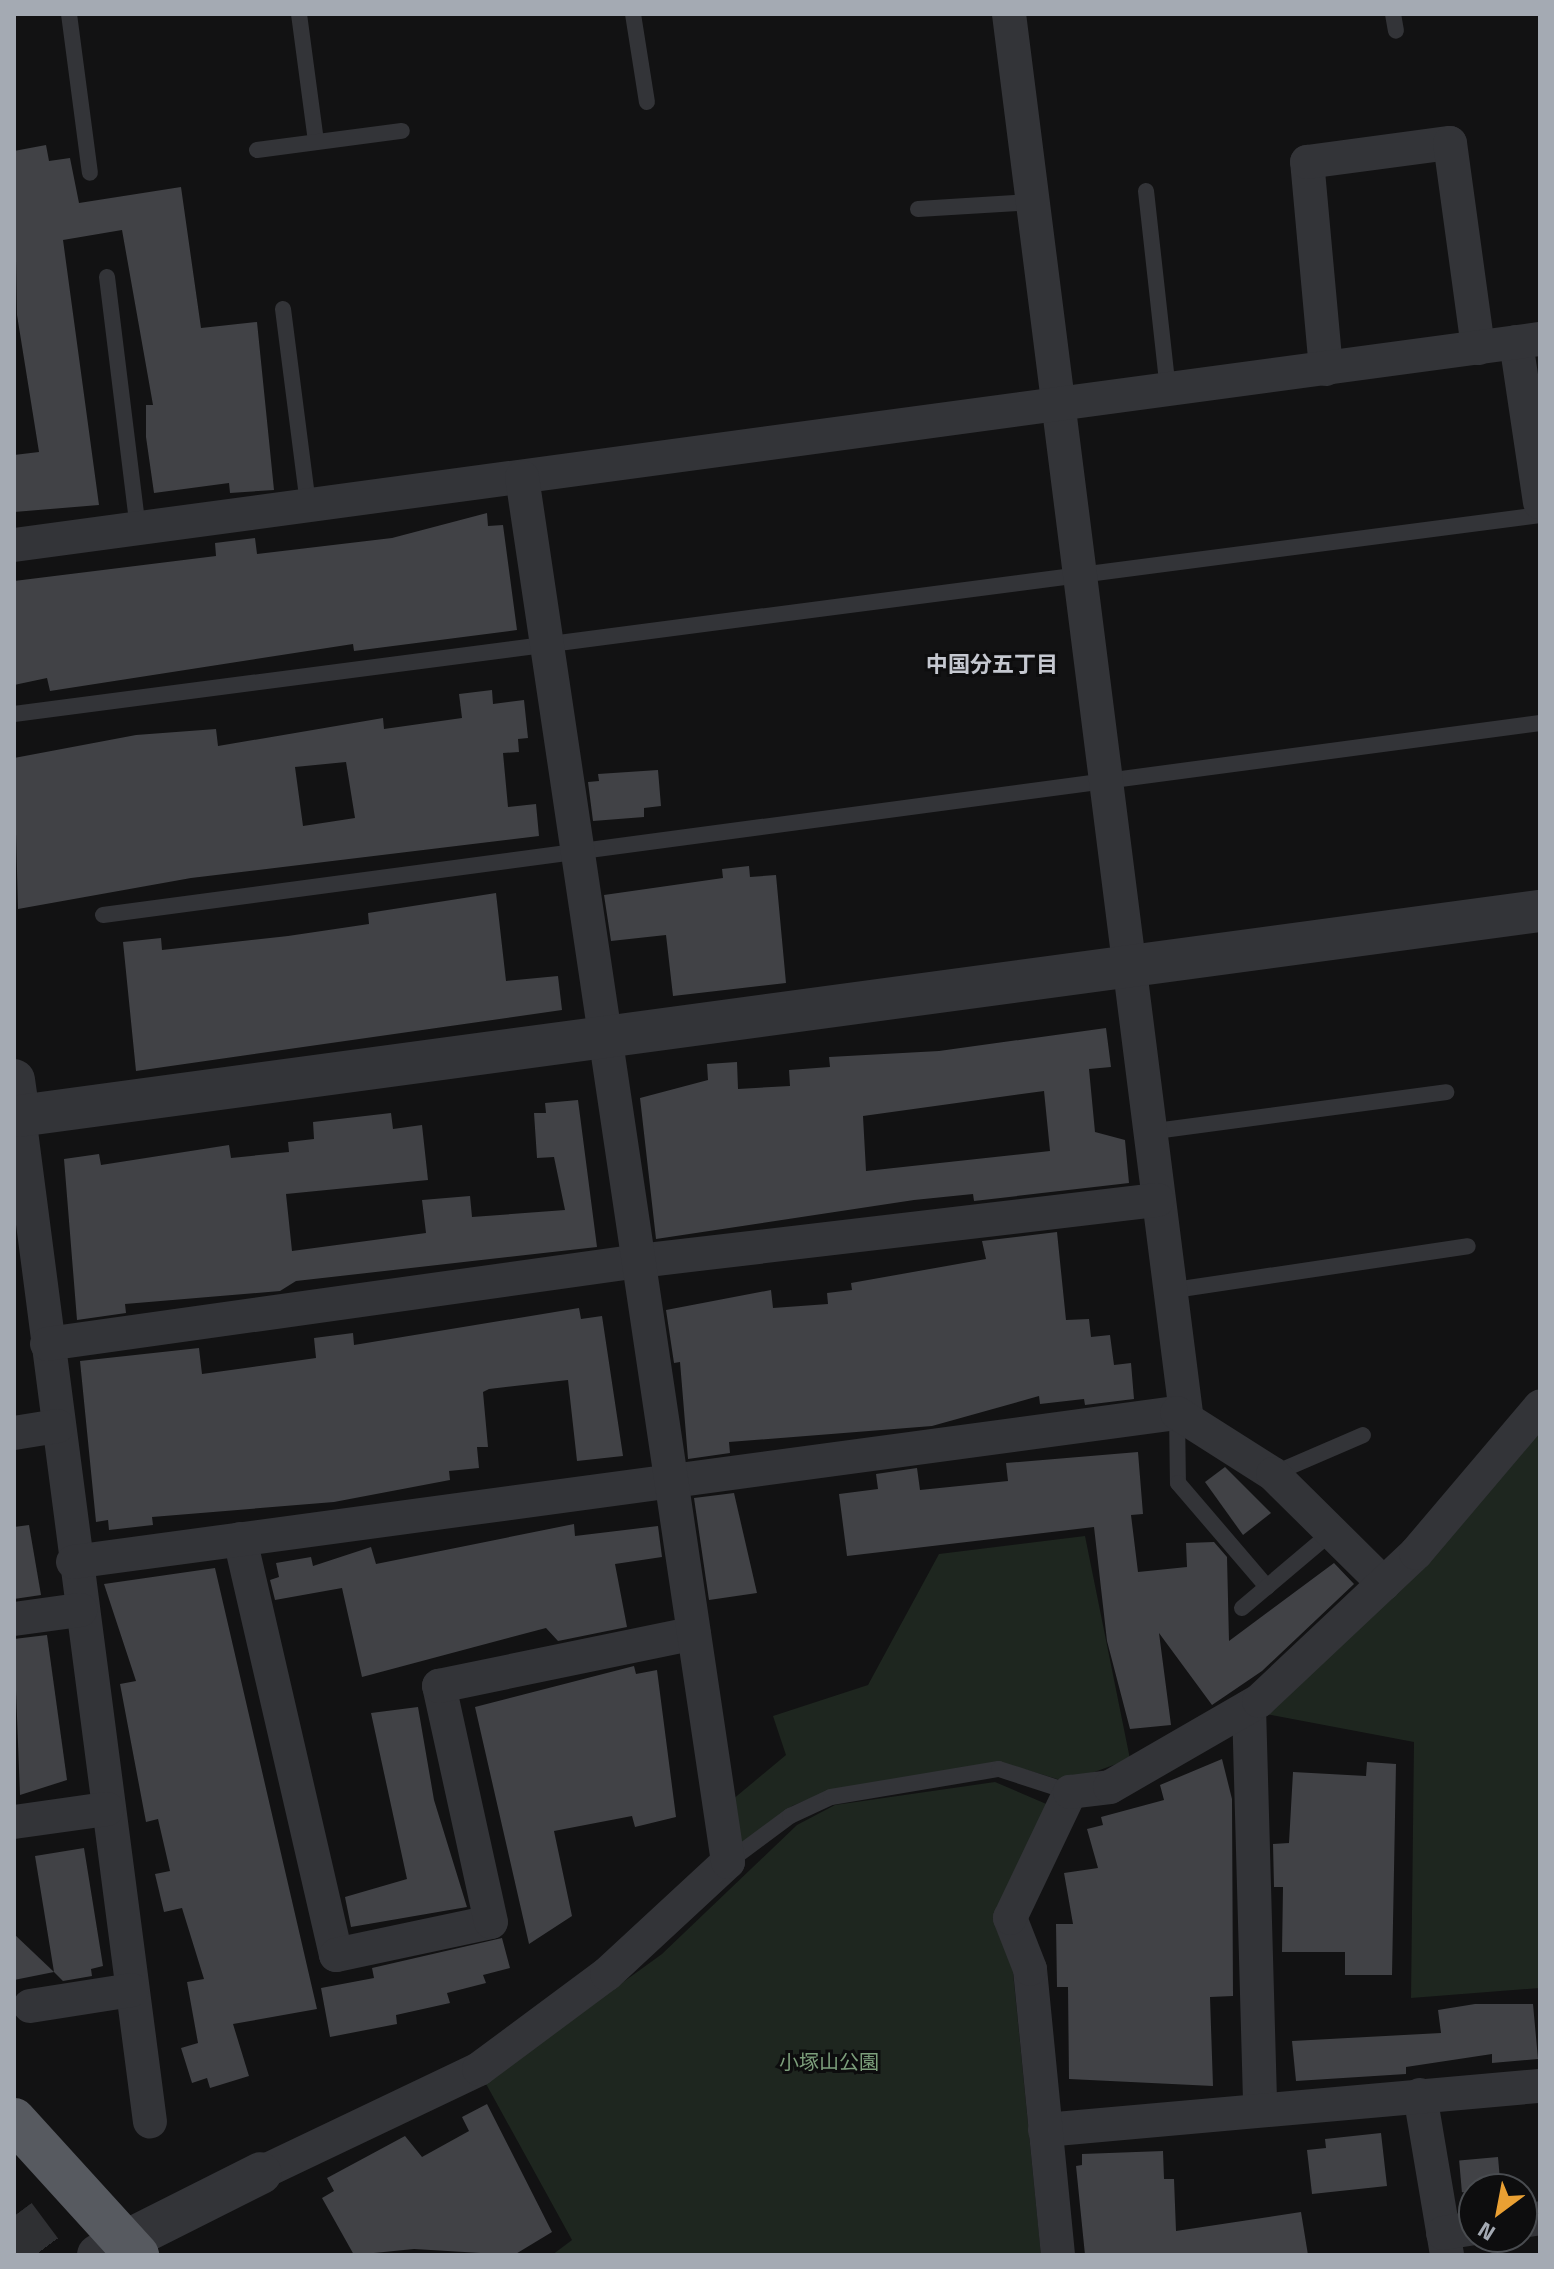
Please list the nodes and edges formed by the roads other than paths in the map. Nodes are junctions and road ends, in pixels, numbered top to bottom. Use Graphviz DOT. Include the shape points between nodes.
graph roads {
  1 [pos="69,14"];
  2 [pos="299,14"];
  3 [pos="633,14"];
  4 [pos="1009,14"];
  5 [pos="647,102"];
  6 [pos="402,131"];
  7 [pos="316,142"];
  8 [pos="257,150"];
  9 [pos="90,173"];
  10 [pos="1146,191"];
  11 [pos="1033,202"];
  12 [pos="918,209"];
  13 [pos="107,277"];
  14 [pos="283,309"];
  15 [pos="1528,340"];
  16 [pos="1478,348"];
  17 [pos="1326,369"];
  18 [pos="1168,390"];
  19 [pos="1058,405"];
  20 [pos="522,477"];
  21 [pos="1540,502"];
  22 [pos="308,505"];
  23 [pos="1540,515"];
  24 [pos="138,528"];
  25 [pos="14,545"];
  26 [pos="1079,575"];
  27 [pos="547,644"];
  28 [pos="14,714"];
  29 [pos="1540,723"];
  30 [pos="1104,780"];
  31 [pos="578,851"];
  32 [pos="1540,911"];
  33 [pos="103,915"];
  34 [pos="1128,968"];
  35 [pos="605,1038"];
  36 [pos="1446,1092"];
  37 [pos="17,1098"];
  38 [pos="1148,1132"];
  39 [pos="1157,1200"];
  40 [pos="24,1246"];
  41 [pos="1468,1246"];
  42 [pos="639,1261"];
  43 [pos="1168,1291"];
  44 [pos="47,1344"];
  45 [pos="1540,1407"];
  46 [pos="1181,1413"];
  47 [pos="57,1426"];
  48 [pos="14,1433"];
  49 [pos="1363,1435"];
  50 [pos="1273,1474"];
  51 [pos="672,1481"];
  52 [pos="1335,1530"];
  53 [pos="240,1539"];
  54 [pos="73,1562"];
  55 [pos="1384,1584"];
  56 [pos="1267,1587"];
  57 [pos="1242,1608"];
  58 [pos="80,1610"];
  59 [pos="14,1619"];
  60 [pos="694,1633"];
  61 [pos="1249,1707"];
  62 [pos="1070,1792"];
  63 [pos="107,1809"];
  64 [pos="14,1822"];
  65 [pos="728,1862"];
  66 [pos="132,1990"];
  67 [pos="30,2006"];
  68 [pos="1540,2086"];
  69 [pos="1420,2095"];
  70 [pos="1260,2110"];
  71 [pos="14,2120"];
  72 [pos="150,2122"];
  73 [pos="1045,2130"];
  74 [pos="261,2173"];
  75 [pos="1455,2239"];
  76 [pos="120,2251"];
  77 [pos="1058,2255"];
  1 -- 9 [label="lane"];
  2 -- 7 [label="lane"];
  3 -- 5 [label="lane"];
  4 -- 11 [label="street"];
  6 -- 7 [label="lane"];
  7 -- 8 [label="lane"];
  10 -- 18 [label="lane"];
  11 -- 12 [label="lane"];
  11 -- 19 [label="street"];
  13 -- 24 [label="lane"];
  14 -- 22 [label="lane"];
  15 -- 16 [label="street"];
  15 -- 21 [label="street"];
  16 -- 17 [label="street"];
  16 -- 17 [label="street" via="1450,143 1307,162"];
  17 -- 18 [label="street"];
  18 -- 19 [label="street"];
  19 -- 20 [label="street"];
  19 -- 26 [label="street"];
  20 -- 22 [label="street"];
  20 -- 27 [label="street"];
  22 -- 24 [label="street"];
  23 -- 26 [label="lane"];
  24 -- 25 [label="street"];
  26 -- 27 [label="lane"];
  26 -- 30 [label="street"];
  27 -- 28 [label="lane"];
  27 -- 31 [label="street"];
  29 -- 30 [label="lane"];
  30 -- 31 [label="lane"];
  30 -- 34 [label="street"];
  31 -- 33 [label="lane"];
  31 -- 35 [label="street"];
  32 -- 34 [label="street"];
  34 -- 35 [label="street"];
  34 -- 38 [label="street"];
  35 -- 37 [label="street"];
  35 -- 42 [label="street"];
  36 -- 38 [label="lane"];
  37 -- 40 [label="street"];
  38 -- 39 [label="street"];
  39 -- 42 [label="street"];
  39 -- 43 [label="street"];
  40 -- 44 [label="street"];
  41 -- 43 [label="lane"];
  42 -- 44 [label="street"];
  42 -- 51 [label="street"];
  43 -- 46 [label="street"];
  44 -- 47 [label="street"];
  45 -- 55 [label="street"];
  46 -- 50 [label="street"];
  46 -- 51 [label="street"];
  46 -- 56 [label="lane" via="1178,1483"];
  47 -- 48 [label="street"];
  47 -- 54 [label="street"];
  49 -- 50 [label="lane"];
  50 -- 52 [label="street"];
  51 -- 53 [label="street"];
  51 -- 60 [label="street"];
  52 -- 55 [label="street"];
  52 -- 56 [label="lane"];
  53 -- 54 [label="street"];
  53 -- 60 [label="street" via="336,1955 491,1922 439,1686"];
  54 -- 58 [label="street"];
  55 -- 61 [label="street"];
  56 -- 57 [label="lane"];
  58 -- 59 [label="street"];
  58 -- 63 [label="street"];
  60 -- 65 [label="street"];
  61 -- 62 [label="street" via="1110,1787"];
  61 -- 70 [label="street"];
  62 -- 65 [label="lane" via="999,1769 831,1797"];
  62 -- 73 [label="street" via="1010,1918 1030,1969"];
  63 -- 64 [label="street"];
  63 -- 66 [label="street"];
  65 -- 74 [label="street" via="607,1974 479,2069"];
  66 -- 67 [label="street"];
  66 -- 72 [label="street"];
  68 -- 69 [label="street"];
  69 -- 70 [label="street"];
  69 -- 75 [label="street"];
  70 -- 73 [label="street"];
  71 -- 76 [label="highway"];
  73 -- 77 [label="street"];
  74 -- 76 [label="street"];
}
